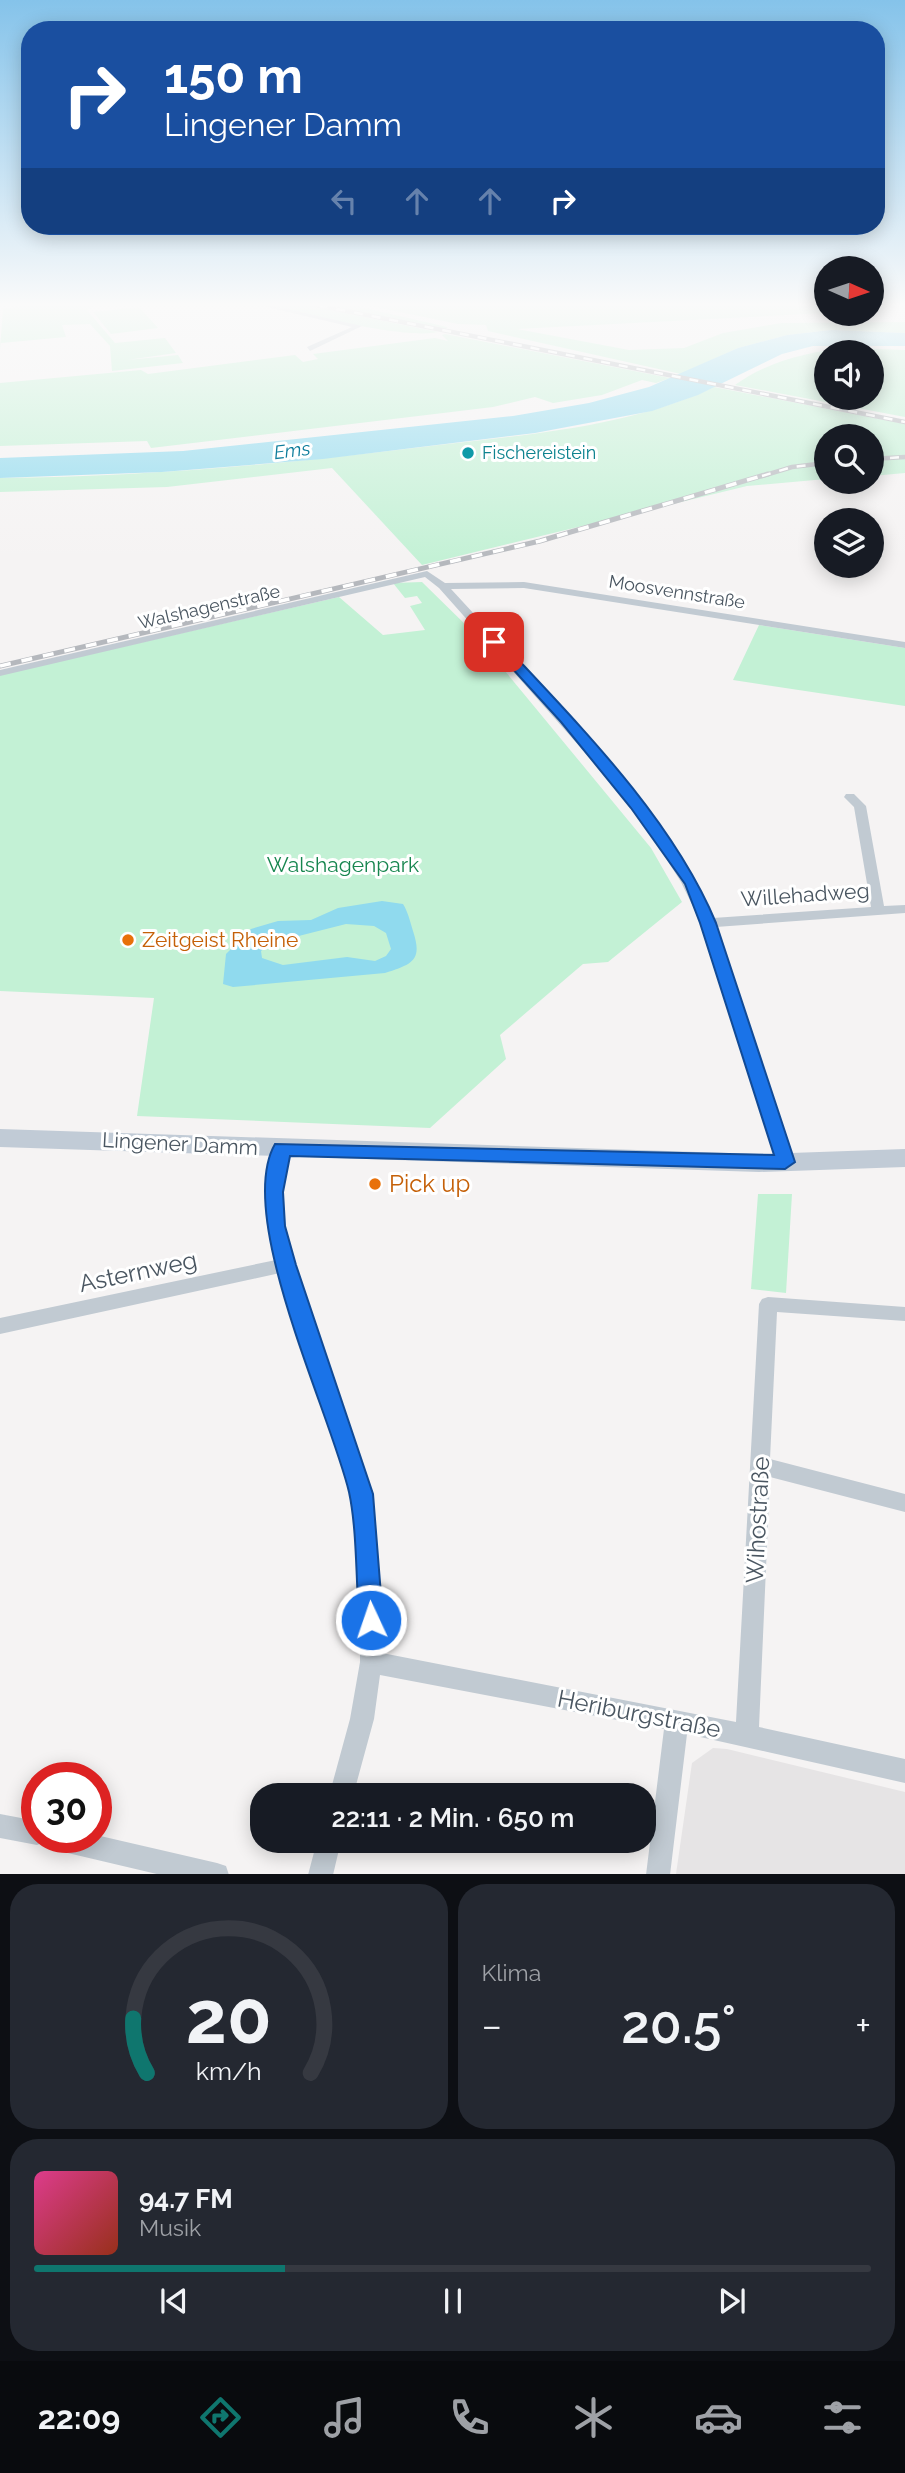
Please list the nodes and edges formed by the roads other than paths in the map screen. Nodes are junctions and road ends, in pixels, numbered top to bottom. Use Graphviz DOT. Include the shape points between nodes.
graph roads {
  1 [pos="443,586"];
  2 [pos="905,645"];
  3 [pos="0,673"];
  4 [pos="850,796"];
  5 [pos="905,909"];
  6 [pos="878,911"];
  7 [pos="708,923"];
  8 [pos="0,1138"];
  9 [pos="282,1149"];
  10 [pos="905,1158"];
  11 [pos="785,1162"];
  12 [pos="286,1265"];
  13 [pos="905,1314"];
  14 [pos="0,1326"];
  15 [pos="761,1466"];
  16 [pos="905,1503"];
  17 [pos="371,1662"];
  18 [pos="677,1720"];
  19 [pos="747,1735"];
  20 [pos="905,1771"];
  21 [pos="345,1783"];
  22 [pos="0,1826"];
  23 [pos="21,1830"];
  24 [pos="112,1851"];
  25 [pos="326,1853"];
  26 [pos="217,1874"];
  27 [pos="320,1874"];
  28 [pos="658,1874"];
  1 -- 2 [label="street, Moosvennstraße" via="524,585"];
  1 -- 3 [label="street, Walshagenstraße" via="427,575"];
  1 -- 7 [label="street" via="565,719 636,805 692,884"];
  4 -- 6 [label="street" via="860,806"];
  5 -- 6 [label="street, Willehadweg"];
  6 -- 7 [label="street, Willehadweg"];
  7 -- 11 [label="street"];
  8 -- 9 [label="main road, Lingener Damm"];
  9 -- 11 [label="main road, Lingener Damm"];
  9 -- 12 [label="street" via="273,1192"];
  10 -- 11 [label="main road, Lingener Damm"];
  12 -- 14 [label="street, Asternweg"];
  12 -- 17 [label="street" via="361,1494 371,1599"];
  13 -- 15 [label="street, Wihostraße" via="768,1304"];
  15 -- 16 [label="street"];
  15 -- 19 [label="street, Wihostraße"];
  17 -- 18 [label="street, Heriburgstraße"];
  17 -- 21 [label="street"];
  18 -- 19 [label="street, Heriburgstraße"];
  18 -- 28 [label="street"];
  19 -- 20 [label="street, Heriburgstraße"];
  22 -- 23 [label="street"];
  24 -- 26 [label="street"];
  25 -- 27 [label="street"];
}
